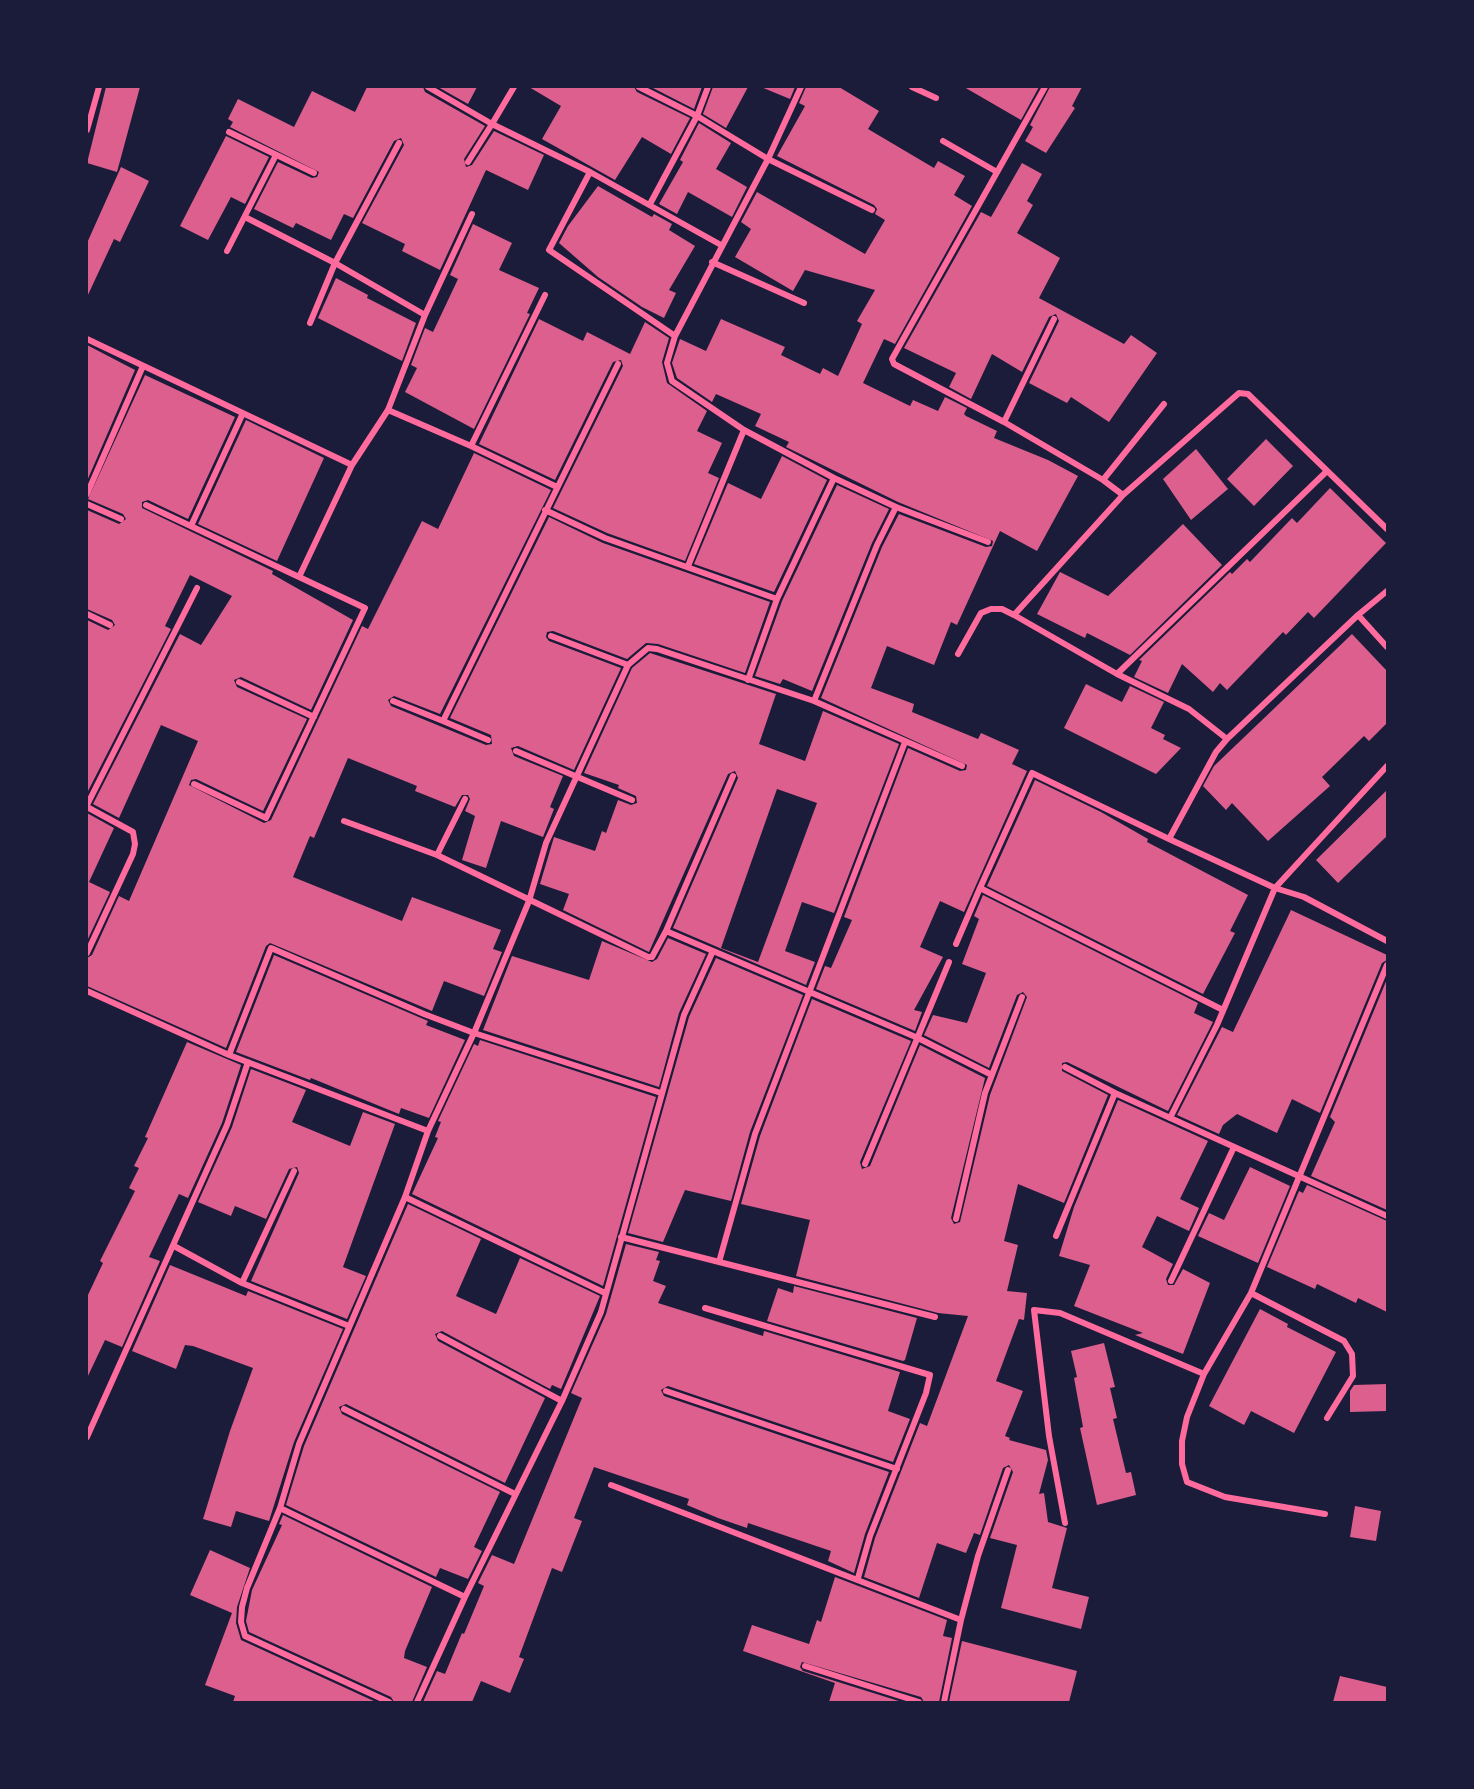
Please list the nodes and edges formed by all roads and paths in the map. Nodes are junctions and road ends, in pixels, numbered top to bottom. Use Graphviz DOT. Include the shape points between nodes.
graph roads {
  1 [pos="99,87"];
  2 [pos="428,87"];
  3 [pos="514,87"];
  4 [pos="639,87"];
  5 [pos="708,87"];
  6 [pos="801,87"];
  7 [pos="912,87"];
  8 [pos="1045,87"];
  9 [pos="936,98"];
  10 [pos="697,116"];
  11 [pos="492,124"];
  12 [pos="87,130"];
  13 [pos="229,132"];
  14 [pos="943,141"];
  15 [pos="399,143"];
  16 [pos="276,155"];
  17 [pos="768,159"];
  18 [pos="468,162"];
  19 [pos="590,172"];
  20 [pos="998,172"];
  21 [pos="314,174"];
  22 [pos="650,204"];
  23 [pos="872,210"];
  24 [pos="472,214"];
  25 [pos="244,217"];
  26 [pos="721,245"];
  27 [pos="227,251"];
  28 [pos="711,262"];
  29 [pos="335,263"];
  30 [pos="545,295"];
  31 [pos="804,303"];
  32 [pos="425,315"];
  33 [pos="1054,319"];
  34 [pos="310,323"];
  35 [pos="675,336"];
  36 [pos="87,339"];
  37 [pos="618,364"];
  38 [pos="143,366"];
  39 [pos="1164,404"];
  40 [pos="388,410"];
  41 [pos="243,413"];
  42 [pos="1004,422"];
  43 [pos="744,430"];
  44 [pos="471,446"];
  45 [pos="352,465"];
  46 [pos="1326,472"];
  47 [pos="834,478"];
  48 [pos="1103,480"];
  49 [pos="557,488"];
  50 [pos="87,494"];
  51 [pos="1123,495"];
  52 [pos="87,504"];
  53 [pos="146,505"];
  54 [pos="896,507"];
  55 [pos="545,510"];
  56 [pos="121,519"];
  57 [pos="191,526"];
  58 [pos="1387,529"];
  59 [pos="988,542"];
  60 [pos="688,566"];
  61 [pos="299,577"];
  62 [pos="197,588"];
  63 [pos="1387,591"];
  64 [pos="777,600"];
  65 [pos="87,614"];
  66 [pos="1014,615"];
  67 [pos="1358,615"];
  68 [pos="110,625"];
  69 [pos="551,636"];
  70 [pos="1387,647"];
  71 [pos="958,654"];
  72 [pos="628,665"];
  73 [pos="1117,674"];
  74 [pos="748,680"];
  75 [pos="239,682"];
  76 [pos="393,701"];
  77 [pos="814,701"];
  78 [pos="314,717"];
  79 [pos="443,722"];
  80 [pos="1227,739"];
  81 [pos="488,740"];
  82 [pos="905,741"];
  83 [pos="516,751"];
  84 [pos="962,766"];
  85 [pos="1387,766"];
  86 [pos="733,776"];
  87 [pos="578,777"];
  88 [pos="194,784"];
  89 [pos="465,799"];
  90 [pos="632,800"];
  91 [pos="87,806"];
  92 [pos="344,821"];
  93 [pos="1169,839"];
  94 [pos="437,855"];
  95 [pos="980,888"];
  96 [pos="1275,888"];
  97 [pos="529,901"];
  98 [pos="666,931"];
  99 [pos="1387,941"];
  100 [pos="956,944"];
  101 [pos="87,953"];
  102 [pos="712,953"];
  103 [pos="949,962"];
  104 [pos="1387,965"];
  105 [pos="87,991"];
  106 [pos="810,992"];
  107 [pos="1022,997"];
  108 [pos="1223,1010"];
  109 [pos="474,1033"];
  110 [pos="918,1038"];
  111 [pos="229,1055"];
  112 [pos="248,1062"];
  113 [pos="1065,1066"];
  114 [pos="992,1075"];
  115 [pos="661,1093"];
  116 [pos="1115,1093"];
  117 [pos="1170,1118"];
  118 [pos="428,1131"];
  119 [pos="1234,1148"];
  120 [pos="865,1164"];
  121 [pos="294,1171"];
  122 [pos="1300,1177"];
  123 [pos="405,1197"];
  124 [pos="1387,1216"];
  125 [pos="956,1219"];
  126 [pos="1056,1236"];
  127 [pos="621,1237"];
  128 [pos="174,1246"];
  129 [pos="719,1262"];
  130 [pos="1171,1281"];
  131 [pos="242,1283"];
  132 [pos="605,1293"];
  133 [pos="1251,1293"];
  134 [pos="705,1308"];
  135 [pos="935,1317"];
  136 [pos="349,1326"];
  137 [pos="441,1336"];
  138 [pos="1204,1374"];
  139 [pos="666,1391"];
  140 [pos="562,1401"];
  141 [pos="344,1409"];
  142 [pos="1326,1418"];
  143 [pos="87,1437"];
  144 [pos="897,1468"];
  145 [pos="1008,1470"];
  146 [pos="611,1485"];
  147 [pos="515,1494"];
  148 [pos="280,1508"];
  149 [pos="1324,1514"];
  150 [pos="1065,1523"];
  151 [pos="858,1578"];
  152 [pos="465,1597"];
  153 [pos="961,1620"];
  154 [pos="805,1666"];
  155 [pos="389,1702"];
  156 [pos="417,1702"];
  157 [pos="919,1702"];
  158 [pos="944,1702"];
  1 -- 12 [label="street"];
  2 -- 11 [label="street"];
  3 -- 11 [label="street"];
  4 -- 10 [label="street"];
  5 -- 10 [label="street"];
  6 -- 17 [label="street"];
  7 -- 9 [label="street"];
  8 -- 20 [label="street"];
  10 -- 17 [label="street"];
  10 -- 22 [label="street"];
  11 -- 18 [label="street"];
  11 -- 19 [label="street"];
  13 -- 16 [label="street"];
  14 -- 20 [label="street"];
  15 -- 29 [label="street"];
  16 -- 21 [label="street"];
  16 -- 25 [label="street"];
  17 -- 23 [label="street"];
  17 -- 26 [label="street"];
  19 -- 22 [label="street"];
  19 -- 35 [label="street" via="549,250"];
  20 -- 42 [label="street" via="892,358 894,364"];
  22 -- 26 [label="street"];
  24 -- 32 [label="street"];
  25 -- 27 [label="street"];
  25 -- 29 [label="street"];
  26 -- 28 [label="street"];
  28 -- 31 [label="street"];
  28 -- 35 [label="street"];
  29 -- 32 [label="street"];
  29 -- 34 [label="street"];
  30 -- 44 [label="street"];
  32 -- 40 [label="street"];
  33 -- 42 [label="street"];
  35 -- 43 [label="street" via="668,363 672,381"];
  36 -- 38 [label="street"];
  37 -- 49 [label="street"];
  38 -- 41 [label="street"];
  38 -- 50 [label="street"];
  39 -- 48 [label="street"];
  40 -- 44 [label="street"];
  40 -- 45 [label="street"];
  41 -- 45 [label="street"];
  41 -- 57 [label="street"];
  42 -- 48 [label="street"];
  43 -- 47 [label="street"];
  43 -- 60 [label="street"];
  44 -- 49 [label="street"];
  45 -- 61 [label="street"];
  46 -- 51 [label="street" via="1244,392"];
  46 -- 58 [label="street"];
  46 -- 73 [label="street"];
  47 -- 54 [label="street"];
  47 -- 64 [label="street"];
  48 -- 51 [label="street"];
  49 -- 55 [label="street"];
  51 -- 66 [label="street"];
  52 -- 56 [label="street"];
  53 -- 57 [label="street"];
  54 -- 59 [label="street"];
  54 -- 77 [label="street"];
  55 -- 60 [label="street" via="604,538"];
  55 -- 79 [label="street"];
  57 -- 61 [label="street"];
  60 -- 64 [label="street"];
  61 -- 78 [label="street" via="365,608"];
  62 -- 91 [label="street"];
  63 -- 67 [label="street"];
  64 -- 74 [label="street"];
  65 -- 68 [label="street"];
  66 -- 71 [label="street" via="1002,609 981,613"];
  66 -- 73 [label="street"];
  67 -- 70 [label="street"];
  67 -- 80 [label="street"];
  69 -- 72 [label="street"];
  72 -- 74 [label="street" via="648,648 657,649"];
  72 -- 87 [label="street"];
  73 -- 80 [label="street" via="1189,710"];
  74 -- 77 [label="street"];
  75 -- 78 [label="street"];
  76 -- 79 [label="street"];
  77 -- 82 [label="street"];
  78 -- 88 [label="street" via="266,818"];
  79 -- 81 [label="street"];
  80 -- 93 [label="street"];
  82 -- 84 [label="street"];
  82 -- 106 [label="street"];
  83 -- 87 [label="street"];
  85 -- 96 [label="street"];
  86 -- 98 [label="street"];
  87 -- 90 [label="street"];
  87 -- 97 [label="street" via="546,843"];
  89 -- 94 [label="street"];
  91 -- 101 [label="street" via="132,832 135,843"];
  92 -- 94 [label="street"];
  93 -- 95 [label="street" via="1032,773"];
  93 -- 96 [label="street"];
  94 -- 97 [label="street"];
  95 -- 100 [label="street"];
  95 -- 108 [label="street"];
  96 -- 99 [label="street" via="1304,897"];
  96 -- 108 [label="street"];
  97 -- 98 [label="street" via="650,958"];
  97 -- 109 [label="street"];
  98 -- 102 [label="street"];
  102 -- 106 [label="street"];
  102 -- 115 [label="street" via="684,1015"];
  103 -- 110 [label="street"];
  104 -- 122 [label="street"];
  105 -- 111 [label="street"];
  106 -- 110 [label="street"];
  106 -- 129 [label="street" via="755,1134"];
  107 -- 114 [label="street"];
  108 -- 117 [label="street"];
  109 -- 111 [label="street" via="271,948"];
  109 -- 115 [label="street"];
  109 -- 118 [label="street"];
  110 -- 114 [label="street"];
  110 -- 120 [label="street"];
  111 -- 112 [label="street"];
  112 -- 118 [label="street"];
  112 -- 128 [label="street" via="228,1125"];
  113 -- 116 [label="street"];
  114 -- 125 [label="street"];
  115 -- 127 [label="street"];
  116 -- 117 [label="street"];
  116 -- 126 [label="street"];
  117 -- 119 [label="street"];
  118 -- 123 [label="street"];
  119 -- 122 [label="street"];
  119 -- 130 [label="street"];
  121 -- 131 [label="street"];
  122 -- 124 [label="street"];
  122 -- 133 [label="street"];
  123 -- 132 [label="street"];
  123 -- 136 [label="street"];
  127 -- 129 [label="street"];
  127 -- 132 [label="street"];
  128 -- 131 [label="street"];
  128 -- 143 [label="street"];
  129 -- 135 [label="street"];
  131 -- 136 [label="street"];
  132 -- 140 [label="street" via="602,1312"];
  133 -- 138 [label="street"];
  133 -- 142 [label="street" via="1344,1341 1352,1354 1353,1376"];
  134 -- 144 [label="street" via="930,1375"];
  136 -- 148 [label="street" via="299,1444"];
  137 -- 140 [label="street"];
  138 -- 149 [label="street" via="1182,1441 1187,1482 1225,1497"];
  138 -- 150 [label="street" via="1060,1313 1034,1310 1049,1436"];
  139 -- 144 [label="street"];
  140 -- 147 [label="street"];
  141 -- 147 [label="street"];
  144 -- 151 [label="street"];
  145 -- 153 [label="street"];
  146 -- 151 [label="street"];
  147 -- 152 [label="street"];
  148 -- 152 [label="street"];
  148 -- 155 [label="street" via="247,1588 241,1622 245,1636"];
  151 -- 153 [label="street"];
  152 -- 156 [label="street"];
  153 -- 158 [label="street"];
  154 -- 157 [label="street"];
}
